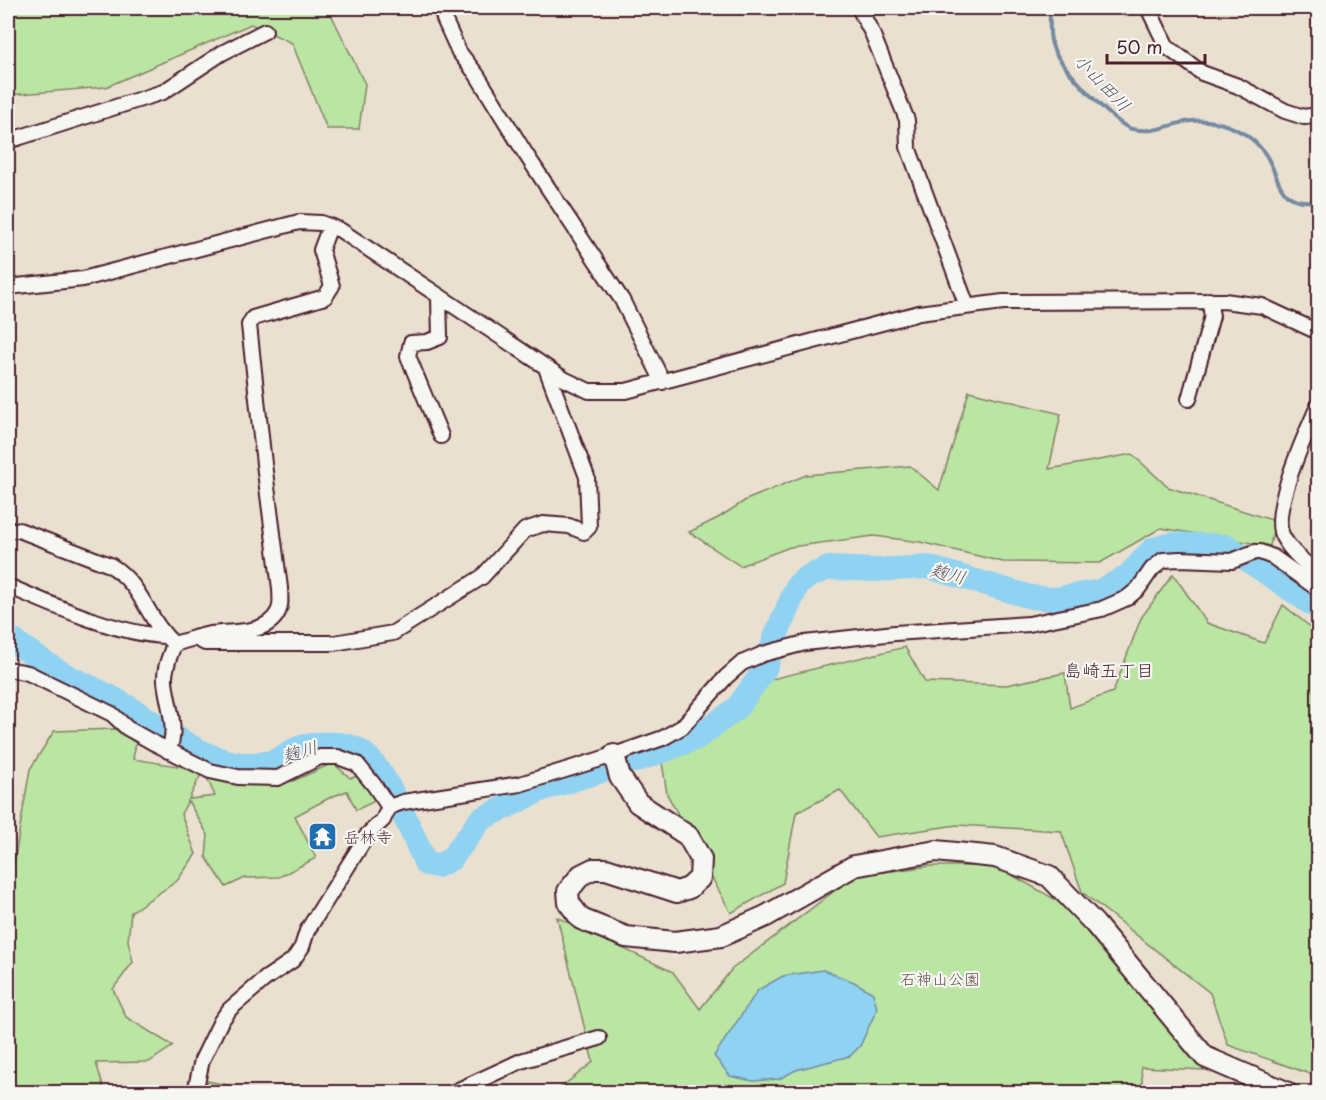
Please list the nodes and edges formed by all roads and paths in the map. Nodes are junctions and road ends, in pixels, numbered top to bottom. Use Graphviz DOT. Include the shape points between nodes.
graph roads {
  1 [pos="442,8"];
  2 [pos="859,8"];
  3 [pos="1148,8"];
  4 [pos="265,31"];
  5 [pos="1318,115"];
  6 [pos="8,141"];
  7 [pos="330,226"];
  8 [pos="8,287"];
  9 [pos="439,298"];
  10 [pos="1209,300"];
  11 [pos="967,306"];
  12 [pos="1318,332"];
  13 [pos="546,368"];
  14 [pos="663,382"];
  15 [pos="1189,399"];
  16 [pos="1318,406"];
  17 [pos="441,436"];
  18 [pos="8,530"];
  19 [pos="1318,573"];
  20 [pos="8,586"];
  21 [pos="1318,589"];
  22 [pos="195,638"];
  23 [pos="170,640"];
  24 [pos="8,669"];
  25 [pos="170,748"];
  26 [pos="614,755"];
  27 [pos="395,805"];
  28 [pos="599,1038"];
  29 [pos="195,1092"];
  30 [pos="454,1092"];
  31 [pos="1286,1092"];
  1 -- 14 [label="street" via="459,52 622,300"];
  2 -- 11 [label="street" via="907,120 908,147"];
  3 -- 5 [label="street" via="1167,47 1203,73 1285,111 1304,117"];
  4 -- 6 [label="street" via="222,53 164,92"];
  7 -- 8 [label="street" via="299,222 83,279"];
  7 -- 9 [label="street"];
  7 -- 22 [label="street" via="321,250 332,286 325,297 253,318 249,325 280,588 278,614 245,632"];
  9 -- 13 [label="street"];
  9 -- 17 [label="street" via="440,337 411,344 408,356"];
  10 -- 11 [label="street" via="1003,302"];
  10 -- 12 [label="street" via="1262,306"];
  10 -- 15 [label="street" via="1212,316"];
  11 -- 14 [label="street" via="919,313"];
  13 -- 14 [label="street" via="589,391 626,391"];
  13 -- 22 [label="street" via="587,477 589,527 584,532 569,526 543,524 525,531 482,577 393,633 334,643 205,643"];
  16 -- 19 [label="street" via="1298,451 1280,513 1281,536"];
  18 -- 23 [label="street" via="19,530 123,573"];
  20 -- 23 [label="street" via="119,628"];
  21 -- 26 [label="street" via="1273,557 1255,552 1232,561 1163,560 1152,568 1138,589 1101,609 1029,624 805,643 742,663 682,727"];
  22 -- 23 [label="street"];
  23 -- 25 [label="street" via="165,680 173,726"];
  24 -- 25 [label="street" via="28,673"];
  25 -- 27 [label="street" via="210,771 238,777 278,778 320,757 338,757 357,764"];
  26 -- 27 [label="street" via="520,784"];
  26 -- 31 [label="street" via="620,777 638,803 688,836 701,859 700,878 677,892 606,869 593,869 581,875 568,891 569,903 581,919 626,937 675,942 721,936 766,916 854,866 936,851 995,857 1049,876 1095,924 1205,1057"];
  27 -- 29 [label="street" via="368,834 293,960 265,979 221,1021 202,1060"];
  28 -- 30 [label="street" via="521,1061"];
}
